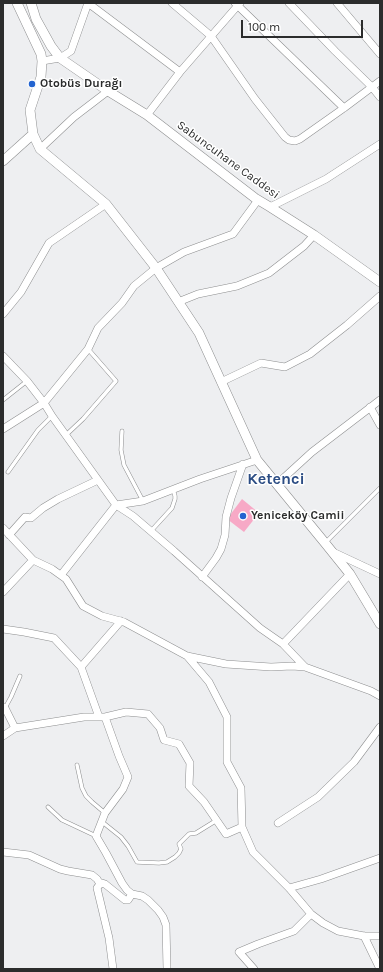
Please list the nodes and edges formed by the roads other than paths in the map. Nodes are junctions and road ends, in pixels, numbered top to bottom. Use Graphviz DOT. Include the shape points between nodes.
graph roads {
  1 [pos="17,3"];
  2 [pos="31,3"];
  3 [pos="88,3"];
  4 [pos="172,3"];
  5 [pos="289,3"];
  6 [pos="337,3"];
  7 [pos="238,4"];
  8 [pos="211,36"];
  9 [pos="380,54"];
  10 [pos="60,58"];
  11 [pos="42,61"];
  12 [pos="180,72"];
  13 [pos="380,81"];
  14 [pos="372,87"];
  15 [pos="108,91"];
  16 [pos="380,97"];
  17 [pos="344,108"];
  18 [pos="147,115"];
  19 [pos="33,134"];
  20 [pos="380,144"];
  21 [pos="40,149"];
  22 [pos="3,161"];
  23 [pos="258,200"];
  24 [pos="106,204"];
  25 [pos="270,207"];
  26 [pos="314,234"];
  27 [pos="156,268"];
  28 [pos="380,282"];
  29 [pos="380,296"];
  30 [pos="178,302"];
  31 [pos="3,314"];
  32 [pos="88,349"];
  33 [pos="3,356"];
  34 [pos="27,381"];
  35 [pos="221,382"];
  36 [pos="3,400"];
  37 [pos="380,400"];
  38 [pos="44,403"];
  39 [pos="370,407"];
  40 [pos="52,416"];
  41 [pos="380,425"];
  42 [pos="3,429"];
  43 [pos="122,431"];
  44 [pos="66,435"];
  45 [pos="257,460"];
  46 [pos="242,464"];
  47 [pos="8,472"];
  48 [pos="98,480"];
  49 [pos="277,484"];
  50 [pos="380,488"];
  51 [pos="172,490"];
  52 [pos="143,501"];
  53 [pos="116,504"];
  54 [pos="3,528"];
  55 [pos="151,531"];
  56 [pos="9,535"];
  57 [pos="325,543"];
  58 [pos="332,552"];
  59 [pos="33,560"];
  60 [pos="350,574"];
  61 [pos="380,574"];
  62 [pos="61,575"];
  63 [pos="202,577"];
  64 [pos="3,592"];
  65 [pos="121,621"];
  66 [pos="380,624"];
  67 [pos="3,629"];
  68 [pos="283,644"];
  69 [pos="187,656"];
  70 [pos="81,667"];
  71 [pos="305,668"];
  72 [pos="20,676"];
  73 [pos="380,696"];
  74 [pos="4,707"];
  75 [pos="102,717"];
  76 [pos="15,728"];
  77 [pos="380,728"];
  78 [pos="3,736"];
  79 [pos="77,765"];
  80 [pos="48,807"];
  81 [pos="105,813"];
  82 [pos="216,820"];
  83 [pos="101,821"];
  84 [pos="278,823"];
  85 [pos="242,827"];
  86 [pos="96,836"];
  87 [pos="3,852"];
  88 [pos="380,858"];
  89 [pos="100,884"];
  90 [pos="289,888"];
  91 [pos="132,894"];
  92 [pos="311,914"];
  93 [pos="364,936"];
  94 [pos="380,936"];
  95 [pos="113,969"];
  96 [pos="167,969"];
  97 [pos="254,969"];
  98 [pos="380,969"];
  1 -- 11 [label="street"];
  2 -- 10 [label="street, Sabuncuhane Caddesi" via="50,46"];
  3 -- 10 [label="street" via="71,51"];
  3 -- 12 [label="street"];
  4 -- 8 [label="street"];
  5 -- 14 [label="street"];
  6 -- 9 [label="street"];
  7 -- 8 [label="street"];
  7 -- 17 [label="street"];
  8 -- 12 [label="street"];
  8 -- 17 [label="street" via="287,139 300,139"];
  10 -- 11 [label="street"];
  10 -- 15 [label="street, Sabuncuhane Caddesi"];
  11 -- 19 [label="street" via="41,77 30,110"];
  12 -- 18 [label="street"];
  13 -- 14 [label="street"];
  14 -- 16 [label="street"];
  14 -- 17 [label="street"];
  15 -- 18 [label="street, Sabuncuhane Caddesi"];
  15 -- 21 [label="street" via="74,117"];
  18 -- 23 [label="street, Sabuncuhane Caddesi"];
  19 -- 21 [label="street"];
  19 -- 22 [label="street"];
  20 -- 25 [label="street" via="326,179"];
  21 -- 24 [label="street"];
  23 -- 25 [label="street, Sabuncuhane Caddesi"];
  23 -- 27 [label="street" via="233,234 184,252"];
  24 -- 27 [label="street"];
  24 -- 31 [label="street" via="49,243 21,292"];
  25 -- 26 [label="street, Sabuncuhane Caddesi"];
  26 -- 28 [label="street, Sabuncuhane Caddesi"];
  26 -- 30 [label="street" via="304,246 269,273 237,286 198,294"];
  27 -- 30 [label="street"];
  27 -- 32 [label="street" via="134,286 98,328"];
  29 -- 35 [label="street" via="310,354 285,367 261,363"];
  30 -- 35 [label="street" via="199,333"];
  32 -- 38 [label="street"];
  32 -- 44 [label="lane" via="116,381"];
  33 -- 34 [label="street"];
  34 -- 36 [label="lane"];
  34 -- 38 [label="street"];
  35 -- 45 [label="street"];
  37 -- 39 [label="street"];
  38 -- 40 [label="street"];
  38 -- 42 [label="street"];
  39 -- 41 [label="street"];
  39 -- 49 [label="street" via="312,452"];
  40 -- 44 [label="street"];
  40 -- 47 [label="lane" via="38,430"];
  43 -- 52 [label="lane" via="121,450 124,465"];
  44 -- 48 [label="street"];
  45 -- 46 [label="street"];
  45 -- 49 [label="street"];
  46 -- 51 [label="street"];
  46 -- 63 [label="street" via="226,517 220,549"];
  48 -- 53 [label="street"];
  48 -- 56 [label="street" via="42,508 31,518 25,516"];
  49 -- 57 [label="street"];
  50 -- 57 [label="lane"];
  51 -- 52 [label="street"];
  51 -- 55 [label="lane" via="175,496 172,508"];
  52 -- 53 [label="street"];
  53 -- 55 [label="street"];
  53 -- 62 [label="street"];
  54 -- 56 [label="street"];
  55 -- 63 [label="street"];
  56 -- 59 [label="street"];
  57 -- 58 [label="street"];
  58 -- 60 [label="street"];
  58 -- 61 [label="street"];
  59 -- 62 [label="street"];
  59 -- 64 [label="street"];
  60 -- 66 [label="street"];
  60 -- 68 [label="street"];
  62 -- 65 [label="street" via="83,606 102,616"];
  63 -- 68 [label="street" via="260,628"];
  65 -- 69 [label="street"];
  65 -- 70 [label="street"];
  67 -- 70 [label="street" via="54,638"];
  68 -- 71 [label="street"];
  69 -- 71 [label="street" via="226,664"];
  69 -- 85 [label="street" via="209,682 226,717 227,762 241,788"];
  70 -- 75 [label="street"];
  71 -- 73 [label="street"];
  72 -- 74 [label="lane"];
  74 -- 76 [label="street"];
  75 -- 76 [label="street" via="84,716"];
  75 -- 81 [label="street" via="128,777 123,789"];
  75 -- 82 [label="street" via="126,712 148,714 160,728 164,740 179,744 190,763 189,786"];
  76 -- 78 [label="street"];
  77 -- 84 [label="street" via="354,762 318,797"];
  79 -- 81 [label="lane" via="84,792"];
  80 -- 86 [label="lane" via="57,817"];
  81 -- 83 [label="street"];
  82 -- 83 [label="lane" via="196,833 189,834 180,844 181,849 175,857 167,862 158,863 137,862 121,837"];
  82 -- 85 [label="street" via="226,834"];
  83 -- 86 [label="street"];
  85 -- 90 [label="street" via="253,852"];
  86 -- 91 [label="street" via="124,887"];
  87 -- 89 [label="street" via="29,855 60,869 92,875"];
  88 -- 90 [label="street"];
  89 -- 91 [label="street" via="105,884 125,900"];
  89 -- 95 [label="street" via="97,891 109,938"];
  90 -- 92 [label="street"];
  91 -- 96 [label="street" via="148,900 158,910 166,925"];
  92 -- 93 [label="street" via="338,931"];
  92 -- 97 [label="street" via="294,931 239,952"];
  93 -- 94 [label="street"];
  93 -- 98 [label="street"];
}
